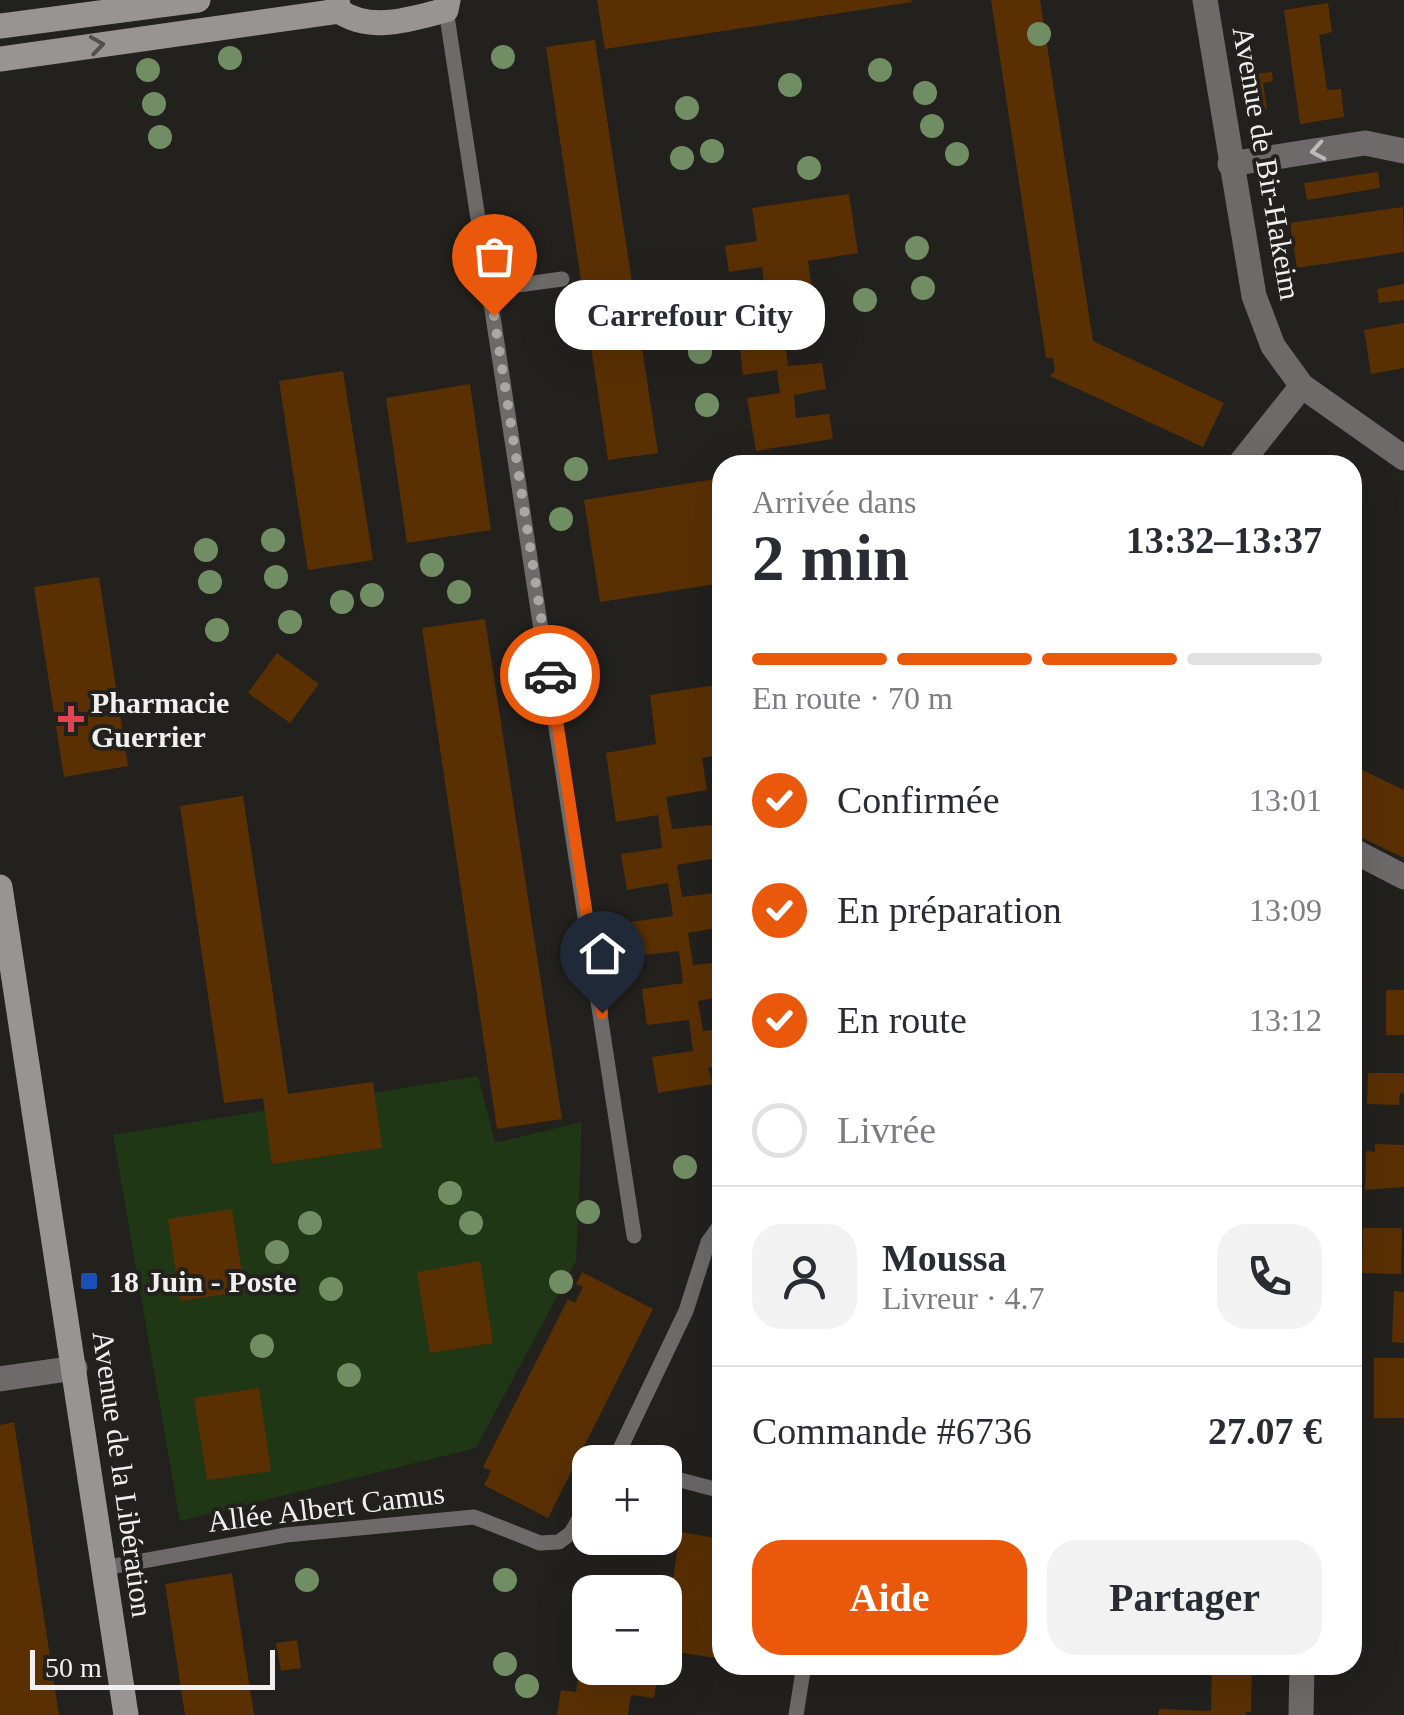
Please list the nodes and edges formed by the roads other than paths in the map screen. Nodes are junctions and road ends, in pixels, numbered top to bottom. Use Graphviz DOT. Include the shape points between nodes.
graph roads {
  1 [pos="198,0"];
  2 [pos="1205,0"];
  3 [pos="447,5"];
  4 [pos="338,6"];
  5 [pos="0,26"];
  6 [pos="0,59"];
  7 [pos="1404,152"];
  8 [pos="1230,164"];
  9 [pos="562,279"];
  10 [pos="490,289"];
  11 [pos="1302,386"];
  12 [pos="1247,455"];
  13 [pos="1404,458"];
  14 [pos="1362,855"];
  15 [pos="1404,877"];
  16 [pos="0,887"];
  17 [pos="634,1236"];
  18 [pos="712,1236"];
  19 [pos="75,1368"];
  20 [pos="0,1379"];
  21 [pos="622,1445"];
  22 [pos="682,1480"];
  23 [pos="712,1488"];
  24 [pos="572,1531"];
  25 [pos="104,1568"];
  26 [pos="802,1675"];
  27 [pos="1302,1675"];
  28 [pos="126,1715"];
  29 [pos="796,1715"];
  30 [pos="1301,1715"];
  1 -- 5 [label="street"];
  2 -- 8 [label="street, Avenue de Bir-Hakeim"];
  3 -- 4 [label="street" via="398,22 354,21"];
  3 -- 10 [label="lane"];
  6 -- 4 [label="street, one-way"];
  7 -- 8 [label="street, one-way" via="1366,143"];
  8 -- 11 [label="street, Avenue de Bir-Hakeim" via="1254,296 1273,346"];
  9 -- 10 [label="lane"];
  10 -- 17 [label="lane"];
  11 -- 12 [label="street"];
  11 -- 13 [label="street, Avenue de Bir-Hakeim"];
  14 -- 15 [label="street"];
  16 -- 19 [label="street, Avenue de la Libération"];
  18 -- 21 [label="lane" via="686,1311"];
  19 -- 20 [label="street"];
  19 -- 25 [label="street, Avenue de la Libération"];
  22 -- 23 [label="lane"];
  24 -- 25 [label="lane, Allée Albert Camus" via="559,1542 540,1544 474,1517 286,1535"];
  25 -- 28 [label="street, Avenue de la Libération"];
  26 -- 29 [label="lane"];
  27 -- 30 [label="street"];
}
